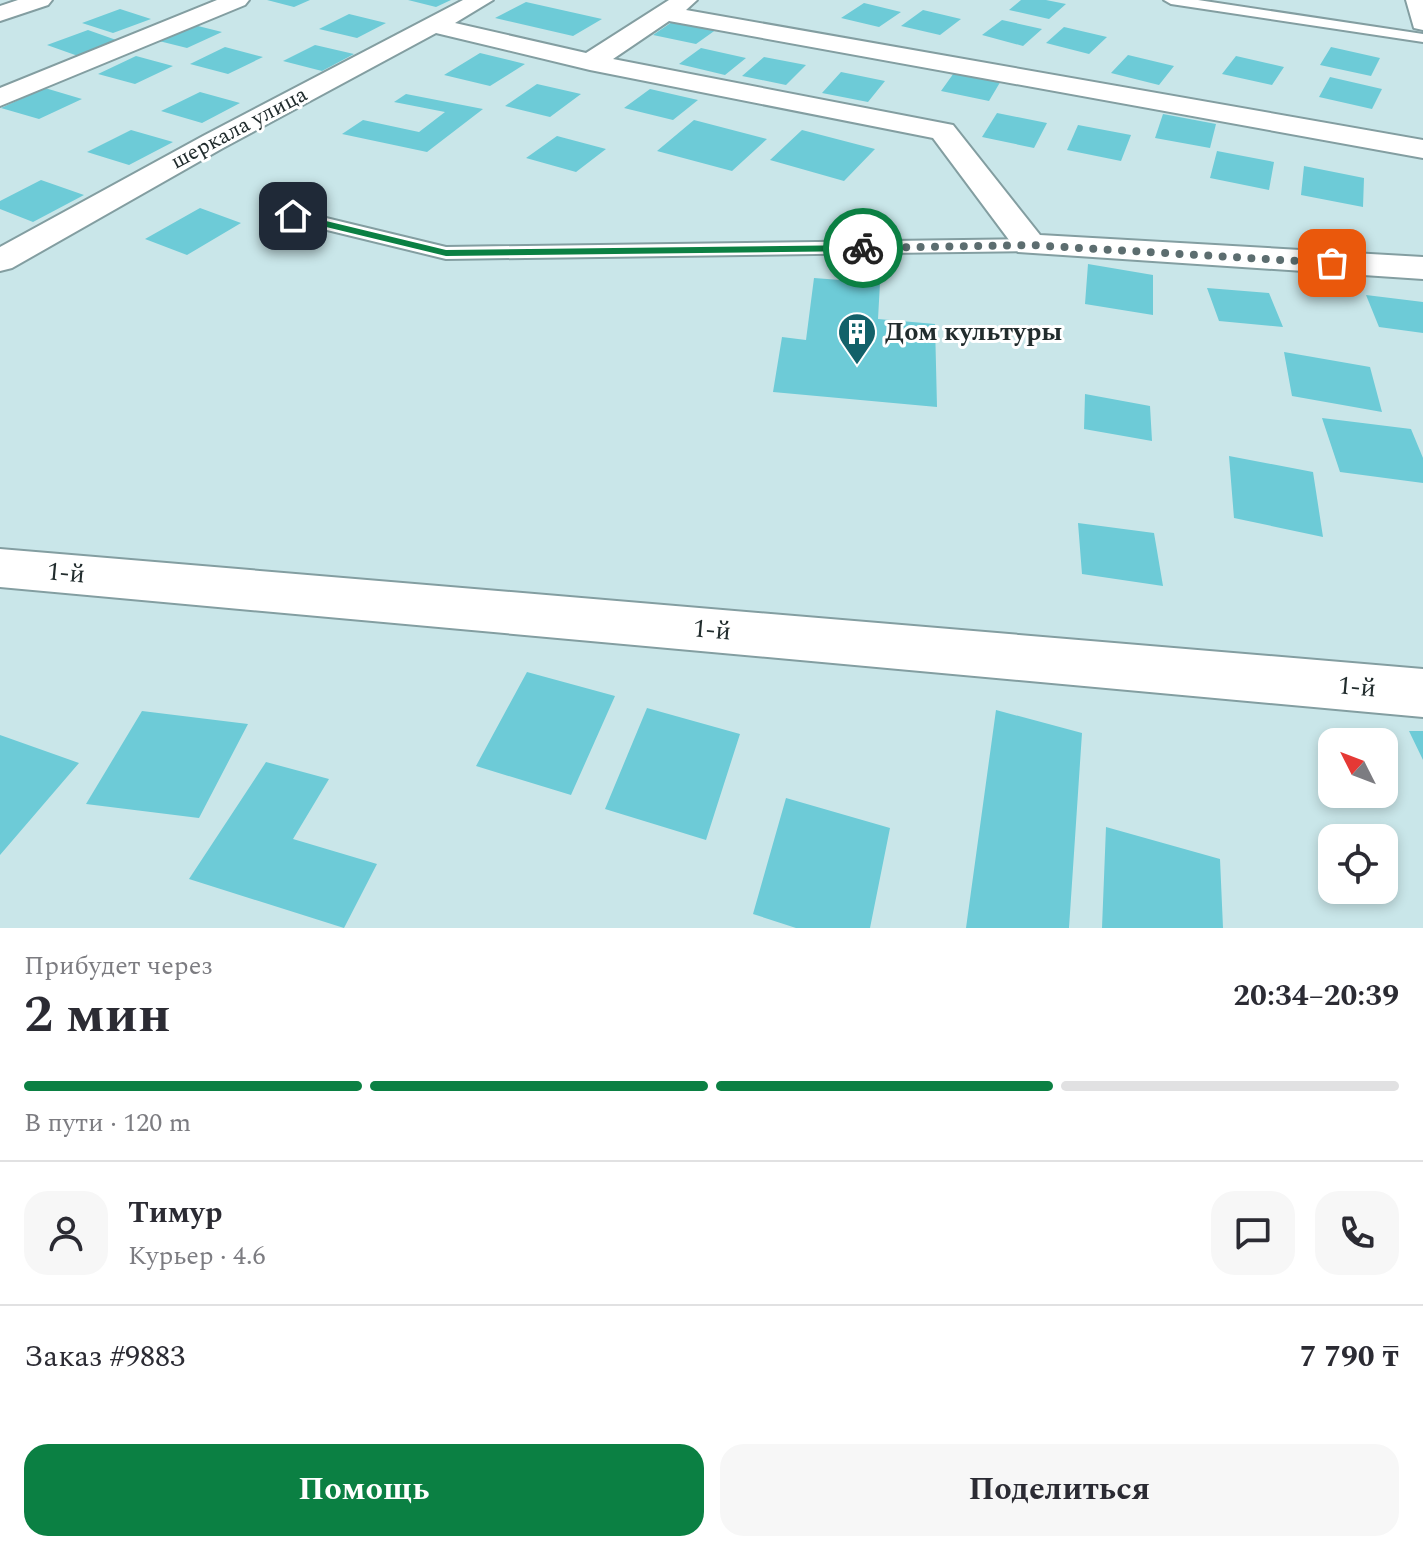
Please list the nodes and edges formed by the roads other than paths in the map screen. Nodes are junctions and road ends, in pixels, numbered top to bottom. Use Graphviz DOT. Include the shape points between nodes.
graph roads {
  1 [pos="40,0"];
  2 [pos="237,0"];
  3 [pos="481,0"];
  4 [pos="1171,0"];
  5 [pos="1418,0"];
  6 [pos="675,6"];
  7 [pos="0,14"];
  8 [pos="1423,23"];
  9 [pos="432,25"];
  10 [pos="1423,38"];
  11 [pos="590,62"];
  12 [pos="0,98"];
  13 [pos="1423,149"];
  14 [pos="293,216"];
  15 [pos="1030,245"];
  16 [pos="0,261"];
  17 [pos="1423,268"];
  18 [pos="0,568"];
  19 [pos="1423,693"];
  1 -- 7 [label="street"];
  2 -- 12 [label="street"];
  3 -- 9 [label="street, шеркала улица"];
  4 -- 10 [label="lane"];
  5 -- 8 [label="street"];
  6 -- 11 [label="street"];
  6 -- 13 [label="street"];
  9 -- 11 [label="street"];
  9 -- 16 [label="street, шеркала улица"];
  11 -- 15 [label="street" via="943,131"];
  14 -- 15 [label="lane" via="446,253"];
  15 -- 17 [label="street"];
  18 -- 19 [label="street, 1-й"];
}
